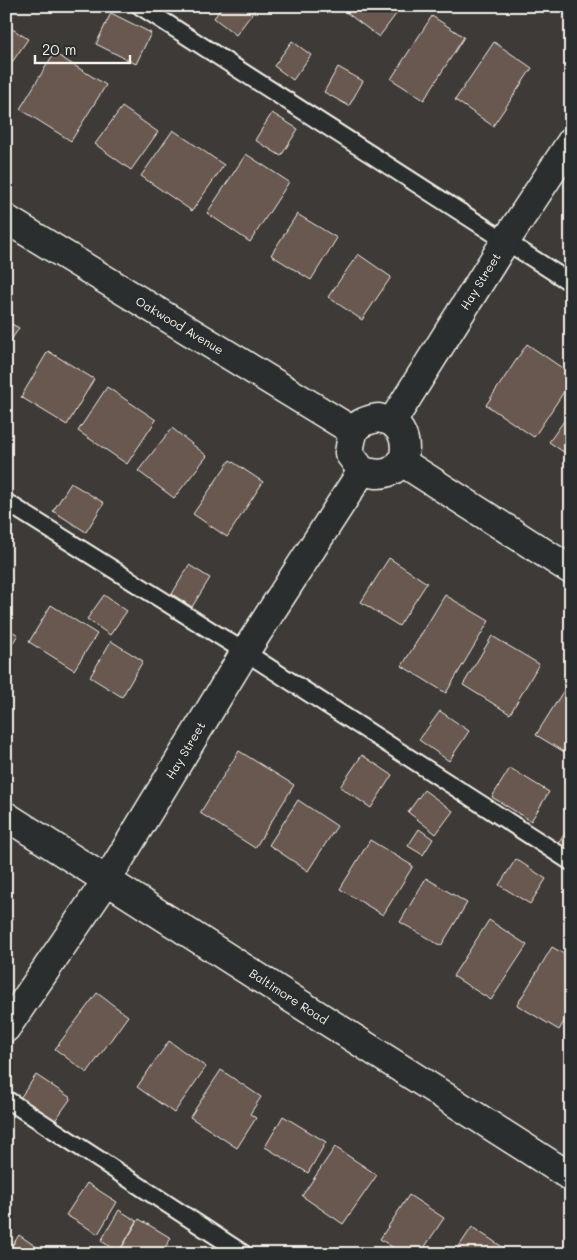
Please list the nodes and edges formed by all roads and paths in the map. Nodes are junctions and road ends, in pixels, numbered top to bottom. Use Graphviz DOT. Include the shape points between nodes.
graph roads {
  1 [pos="140,6"];
  2 [pos="571,142"];
  3 [pos="6,219"];
  4 [pos="505,242"];
  5 [pos="571,283"];
  6 [pos="392,422"];
  7 [pos="353,431"];
  8 [pos="402,462"];
  9 [pos="362,471"];
  10 [pos="6,502"];
  11 [pos="571,570"];
  12 [pos="245,652"];
  13 [pos="6,816"];
  14 [pos="571,862"];
  15 [pos="107,880"];
  16 [pos="6,1028"];
  17 [pos="6,1099"];
  18 [pos="571,1177"];
  19 [pos="244,1254"];
  1 -- 4 [label="lane"];
  2 -- 4 [label="street, Hay Street"];
  3 -- 7 [label="street, Oakwood Avenue"];
  4 -- 5 [label="lane"];
  4 -- 6 [label="street, Hay Street"];
  6 -- 7 [label="street" via="378,418 364,421"];
  6 -- 8 [label="street" via="403,433 406,448"];
  7 -- 9 [label="street" via="349,453"];
  8 -- 9 [label="street" via="390,472 376,475"];
  8 -- 11 [label="street"];
  9 -- 12 [label="street, Hay Street"];
  10 -- 12 [label="lane"];
  12 -- 14 [label="lane"];
  12 -- 15 [label="street, Hay Street"];
  13 -- 15 [label="street, Baltimore Road"];
  15 -- 16 [label="street, Hay Street"];
  15 -- 18 [label="street, Baltimore Road"];
  17 -- 19 [label="lane"];
}
